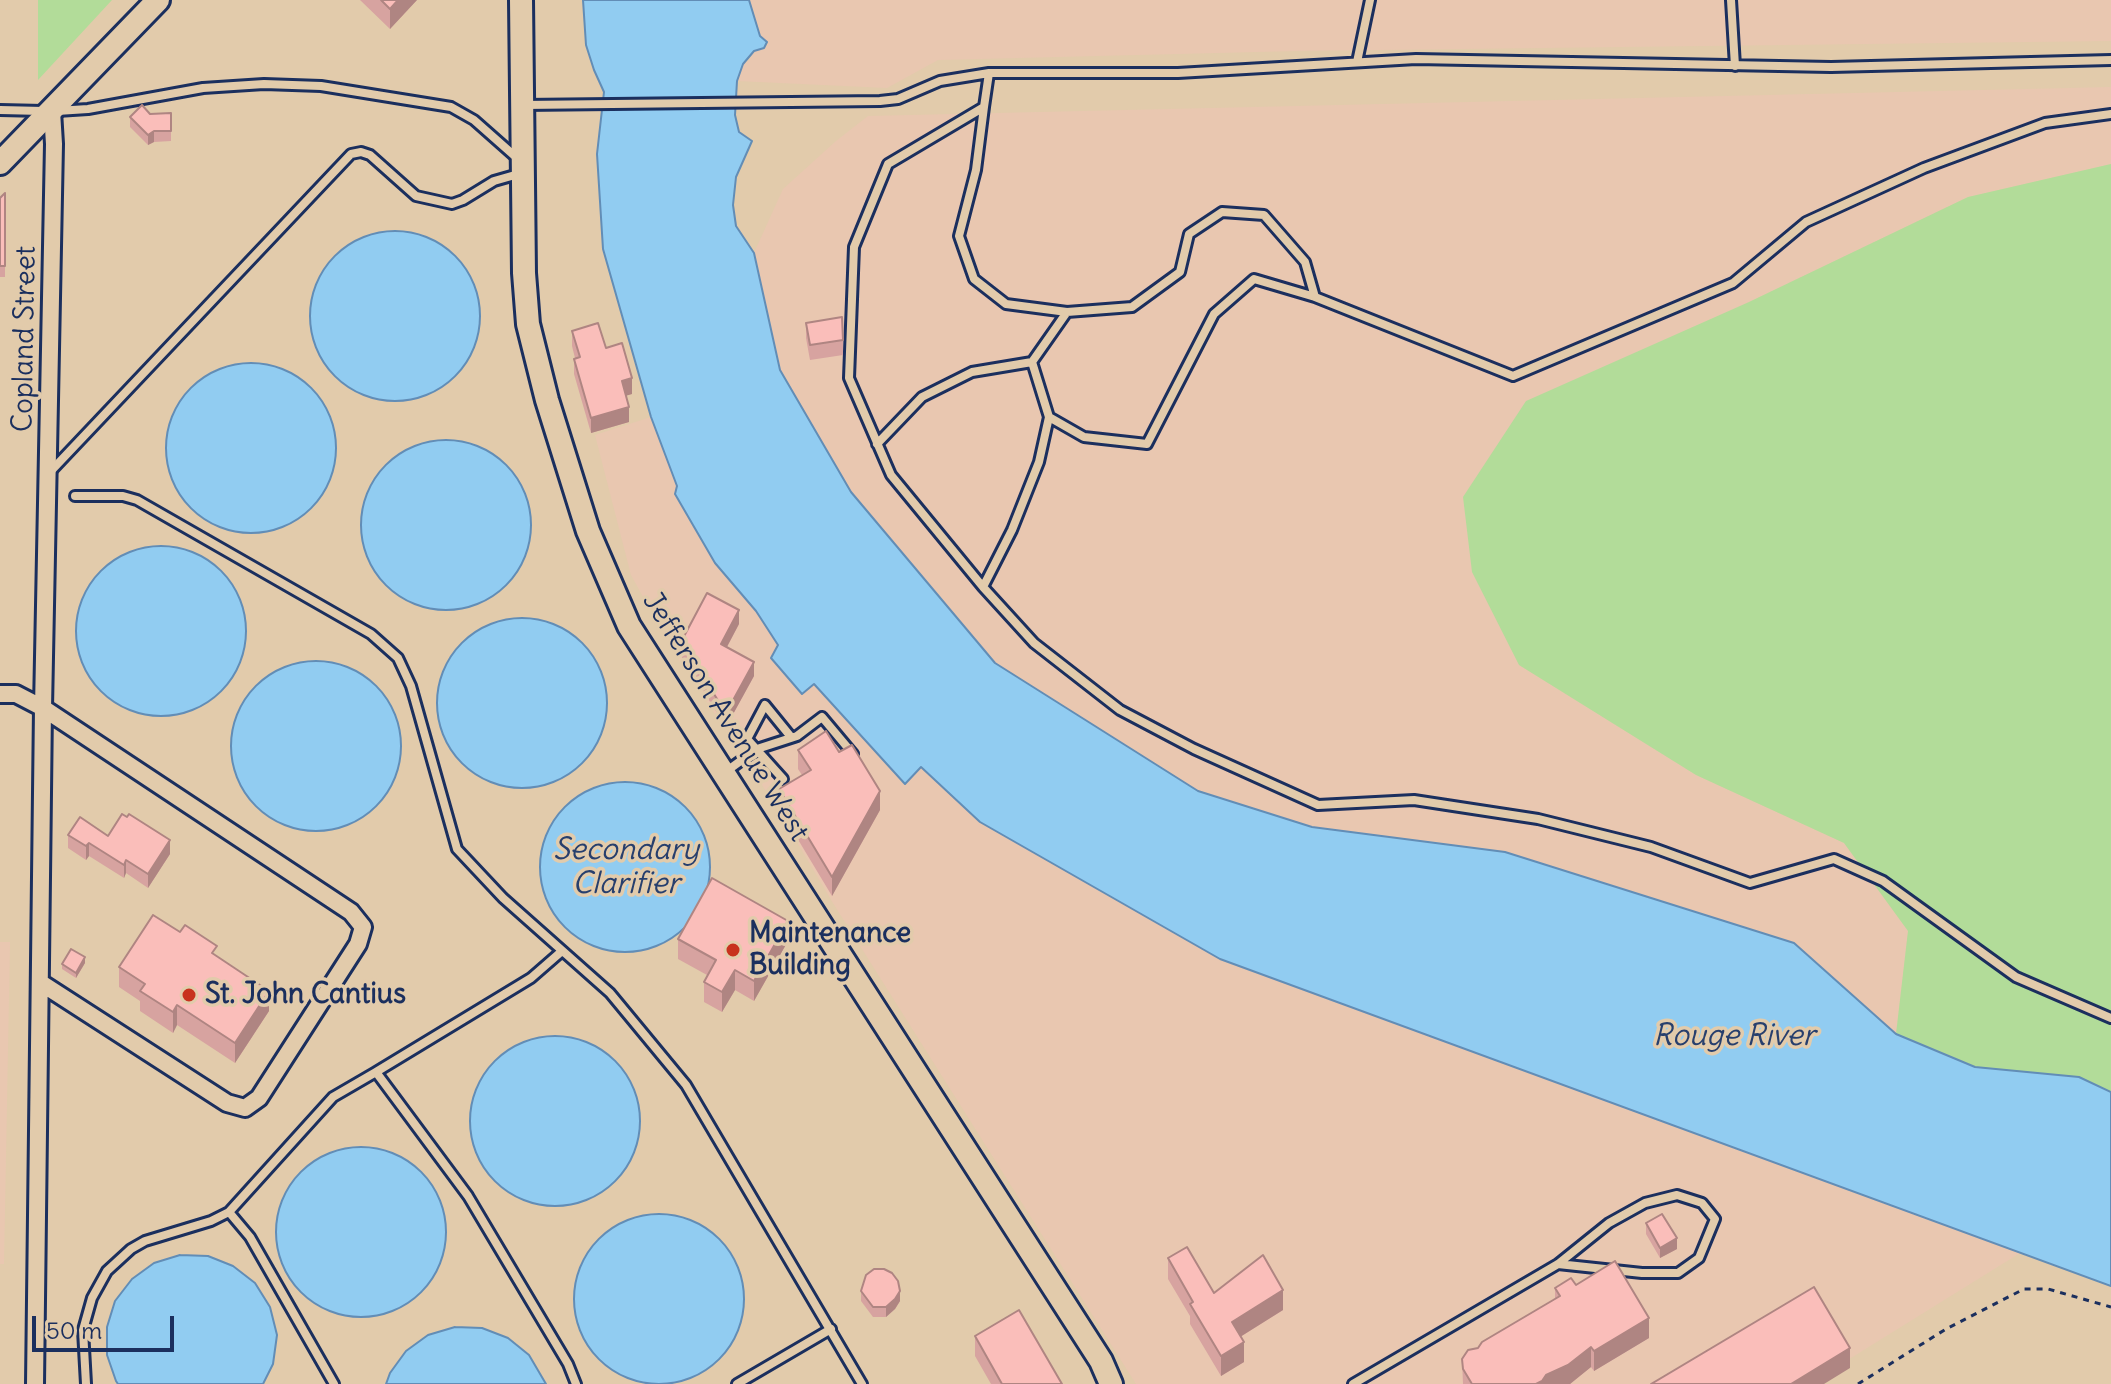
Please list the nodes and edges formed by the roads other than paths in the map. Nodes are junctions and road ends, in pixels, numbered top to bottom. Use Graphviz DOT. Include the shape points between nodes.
graph roads {
  1 [pos="158,0"];
  2 [pos="521,0"];
  3 [pos="1370,0"];
  4 [pos="1731,0"];
  5 [pos="2111,60"];
  6 [pos="1357,62"];
  7 [pos="1735,66"];
  8 [pos="989,73"];
  9 [pos="522,105"];
  10 [pos="984,107"];
  11 [pos="0,110"];
  12 [pos="52,111"];
  13 [pos="2111,114"];
  14 [pos="0,163"];
  15 [pos="523,168"];
  16 [pos="1315,297"];
  17 [pos="1067,312"];
  18 [pos="1032,362"];
  19 [pos="1049,417"];
  20 [pos="877,444"];
  21 [pos="49,473"];
  22 [pos="75,496"];
  23 [pos="983,587"];
  24 [pos="0,694"];
  25 [pos="43,708"];
  26 [pos="791,737"];
  27 [pos="757,749"];
  28 [pos="857,759"];
  29 [pos="723,774"];
  30 [pos="783,779"];
  31 [pos="562,951"];
  32 [pos="41,983"];
  33 [pos="2111,1018"];
  34 [pos="376,1072"];
  35 [pos="229,1212"];
  36 [pos="1558,1264"];
  37 [pos="831,1329"];
  38 [pos="36,1383"];
  39 [pos="86,1384"];
  40 [pos="334,1384"];
  41 [pos="576,1384"];
  42 [pos="737,1384"];
  43 [pos="862,1384"];
  44 [pos="1111,1384"];
  45 [pos="1353,1384"];
  1 -- 12 [label="main road"];
  2 -- 9 [label="main road, Jefferson Avenue West"];
  3 -- 6 [label="lane"];
  4 -- 7 [label="lane"];
  5 -- 7 [label="lane"];
  6 -- 7 [label="lane" via="1567,60"];
  6 -- 8 [label="lane" via="1178,73"];
  8 -- 9 [label="lane" via="929,84 898,99"];
  8 -- 10 [label="lane"];
  9 -- 15 [label="main road, Jefferson Avenue West"];
  10 -- 17 [label="lane" via="976,170 959,236 974,279 1006,304"];
  10 -- 20 [label="lane" via="888,164 854,247 849,378"];
  11 -- 12 [label="lane"];
  12 -- 14 [label="main road"];
  12 -- 15 [label="lane" via="218,87 356,89 451,107 474,120"];
  12 -- 21 [label="street, Copland Street"];
  13 -- 16 [label="lane" via="2045,123 1924,168 1806,222 1733,283 1513,376"];
  15 -- 21 [label="lane" via="452,204 416,196 370,155 351,154"];
  15 -- 29 [label="main road, Jefferson Avenue West" via="528,324 588,531 629,626"];
  16 -- 17 [label="lane" via="1305,262 1264,215 1222,212 1189,234 1180,272 1132,307"];
  16 -- 19 [label="lane" via="1254,279 1214,314 1147,444 1084,437"];
  17 -- 18 [label="lane"];
  18 -- 19 [label="lane"];
  18 -- 20 [label="lane" via="972,372 922,397"];
  19 -- 23 [label="lane" via="1039,462"];
  20 -- 23 [label="lane" via="891,475"];
  21 -- 25 [label="street, Copland Street"];
  22 -- 31 [label="lane" via="137,500 386,645 411,686 457,849"];
  23 -- 33 [label="lane" via="1034,643 1120,710 1318,805 1414,800 1538,819 1651,847 1750,883 1834,859 1883,881 2016,977"];
  24 -- 25 [label="street" via="16,694"];
  25 -- 32 [label="street, Copland Street"];
  25 -- 32 [label="street" via="351,912 363,927 358,944 259,1098 245,1108 227,1103"];
  26 -- 27 [label="lane"];
  26 -- 27 [label="lane" via="765,705 747,739"];
  26 -- 28 [label="lane" via="822,717"];
  27 -- 29 [label="lane"];
  27 -- 30 [label="lane"];
  29 -- 44 [label="main road, Jefferson Avenue West"];
  31 -- 34 [label="lane" via="531,978"];
  31 -- 37 [label="lane" via="610,993 686,1085"];
  32 -- 38 [label="street, Copland Street"];
  34 -- 35 [label="lane" via="333,1097"];
  34 -- 41 [label="lane" via="468,1196"];
  35 -- 39 [label="lane" via="145,1241 107,1271 85,1321"];
  35 -- 40 [label="lane" via="250,1237"];
  36 -- 36 [label="lane" via="1609,1223 1645,1203 1677,1195 1702,1203 1715,1219 1699,1258 1678,1273"];
  36 -- 45 [label="lane"];
  37 -- 42 [label="lane"];
  37 -- 43 [label="lane"];
}
